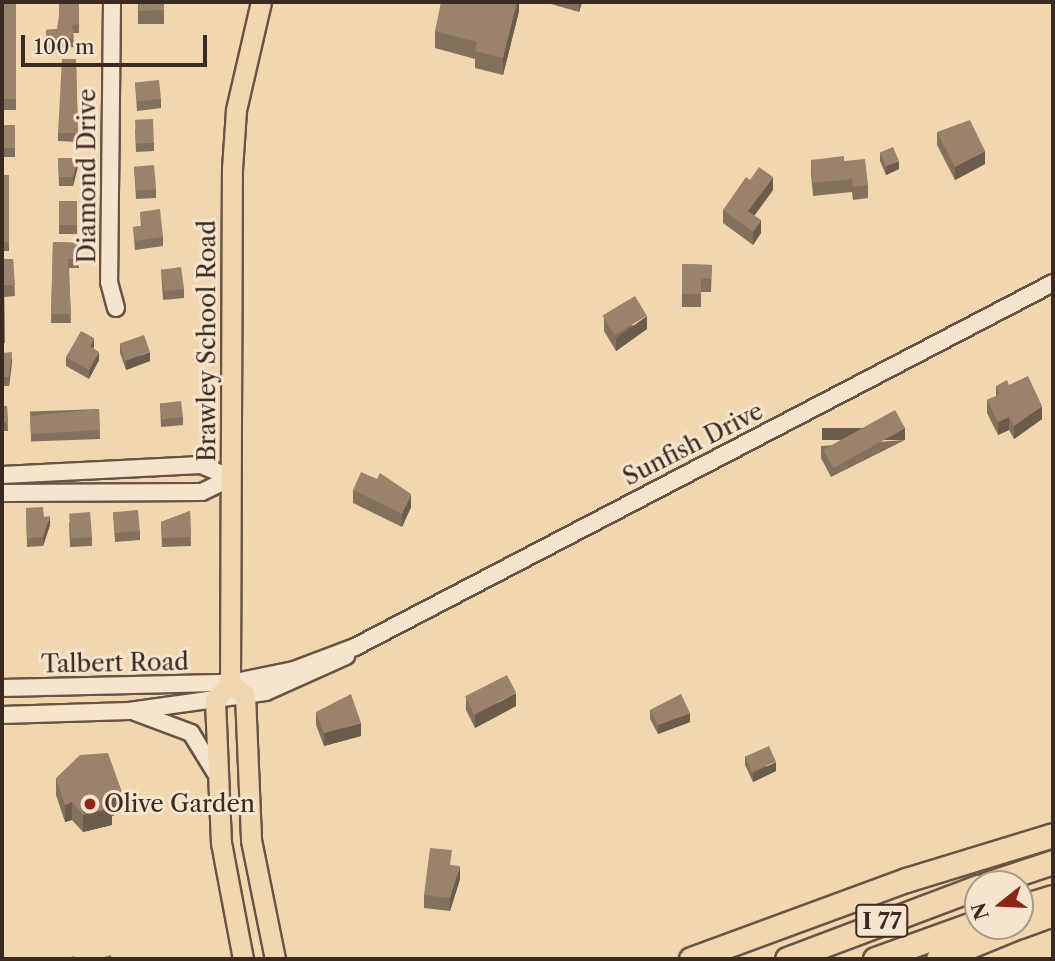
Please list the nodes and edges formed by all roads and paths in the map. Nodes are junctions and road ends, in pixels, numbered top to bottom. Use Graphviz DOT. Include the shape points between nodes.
graph roads {
  1 [pos="112,2"];
  2 [pos="261,2"];
  3 [pos="1053,283"];
  4 [pos="116,308"];
  5 [pos="2,475"];
  6 [pos="231,478"];
  7 [pos="2,493"];
  8 [pos="238,689"];
  9 [pos="2,690"];
  10 [pos="215,700"];
  11 [pos="129,710"];
  12 [pos="2,715"];
  13 [pos="215,773"];
  14 [pos="1053,835"];
  15 [pos="1053,862"];
  16 [pos="1029,870"];
  17 [pos="964,892"];
  18 [pos="1053,897"];
  19 [pos="1034,903"];
  20 [pos="1053,914"];
  21 [pos="1034,921"];
  22 [pos="964,927"];
  23 [pos="985,940"];
  24 [pos="243,959"];
  25 [pos="275,959"];
  26 [pos="691,959"];
  27 [pos="787,959"];
  28 [pos="875,959"];
  29 [pos="937,959"];
  1 -- 4 [label="street, Diamond Drive" via="109,282"];
  2 -- 6 [label="main road, Brawley School Road" via="240,91 233,157"];
  3 -- 8 [label="street, Sunfish Drive" via="355,647 305,679"];
  5 -- 6 [label="street" via="201,466"];
  6 -- 7 [label="street" via="202,492"];
  6 -- 8 [label="main road, Brawley School Road"];
  8 -- 9 [label="street, Talbert Road"];
  8 -- 10 [label="main road"];
  8 -- 25 [label="main road, Brawley School Road" via="251,839"];
  10 -- 11 [label="street, Talbert Road"];
  10 -- 13 [label="main road"];
  11 -- 12 [label="street, Talbert Road"];
  11 -- 13 [label="street" via="191,733"];
  13 -- 24 [label="main road" via="224,866"];
  14 -- 26 [label="highway" via="906,880"];
  15 -- 16 [label="highway"];
  17 -- 27 [label="highway, I 77"];
  18 -- 19 [label="highway"];
  20 -- 21 [label="highway"];
  22 -- 28 [label="highway, I 77"];
  23 -- 29 [label="highway"];
}
